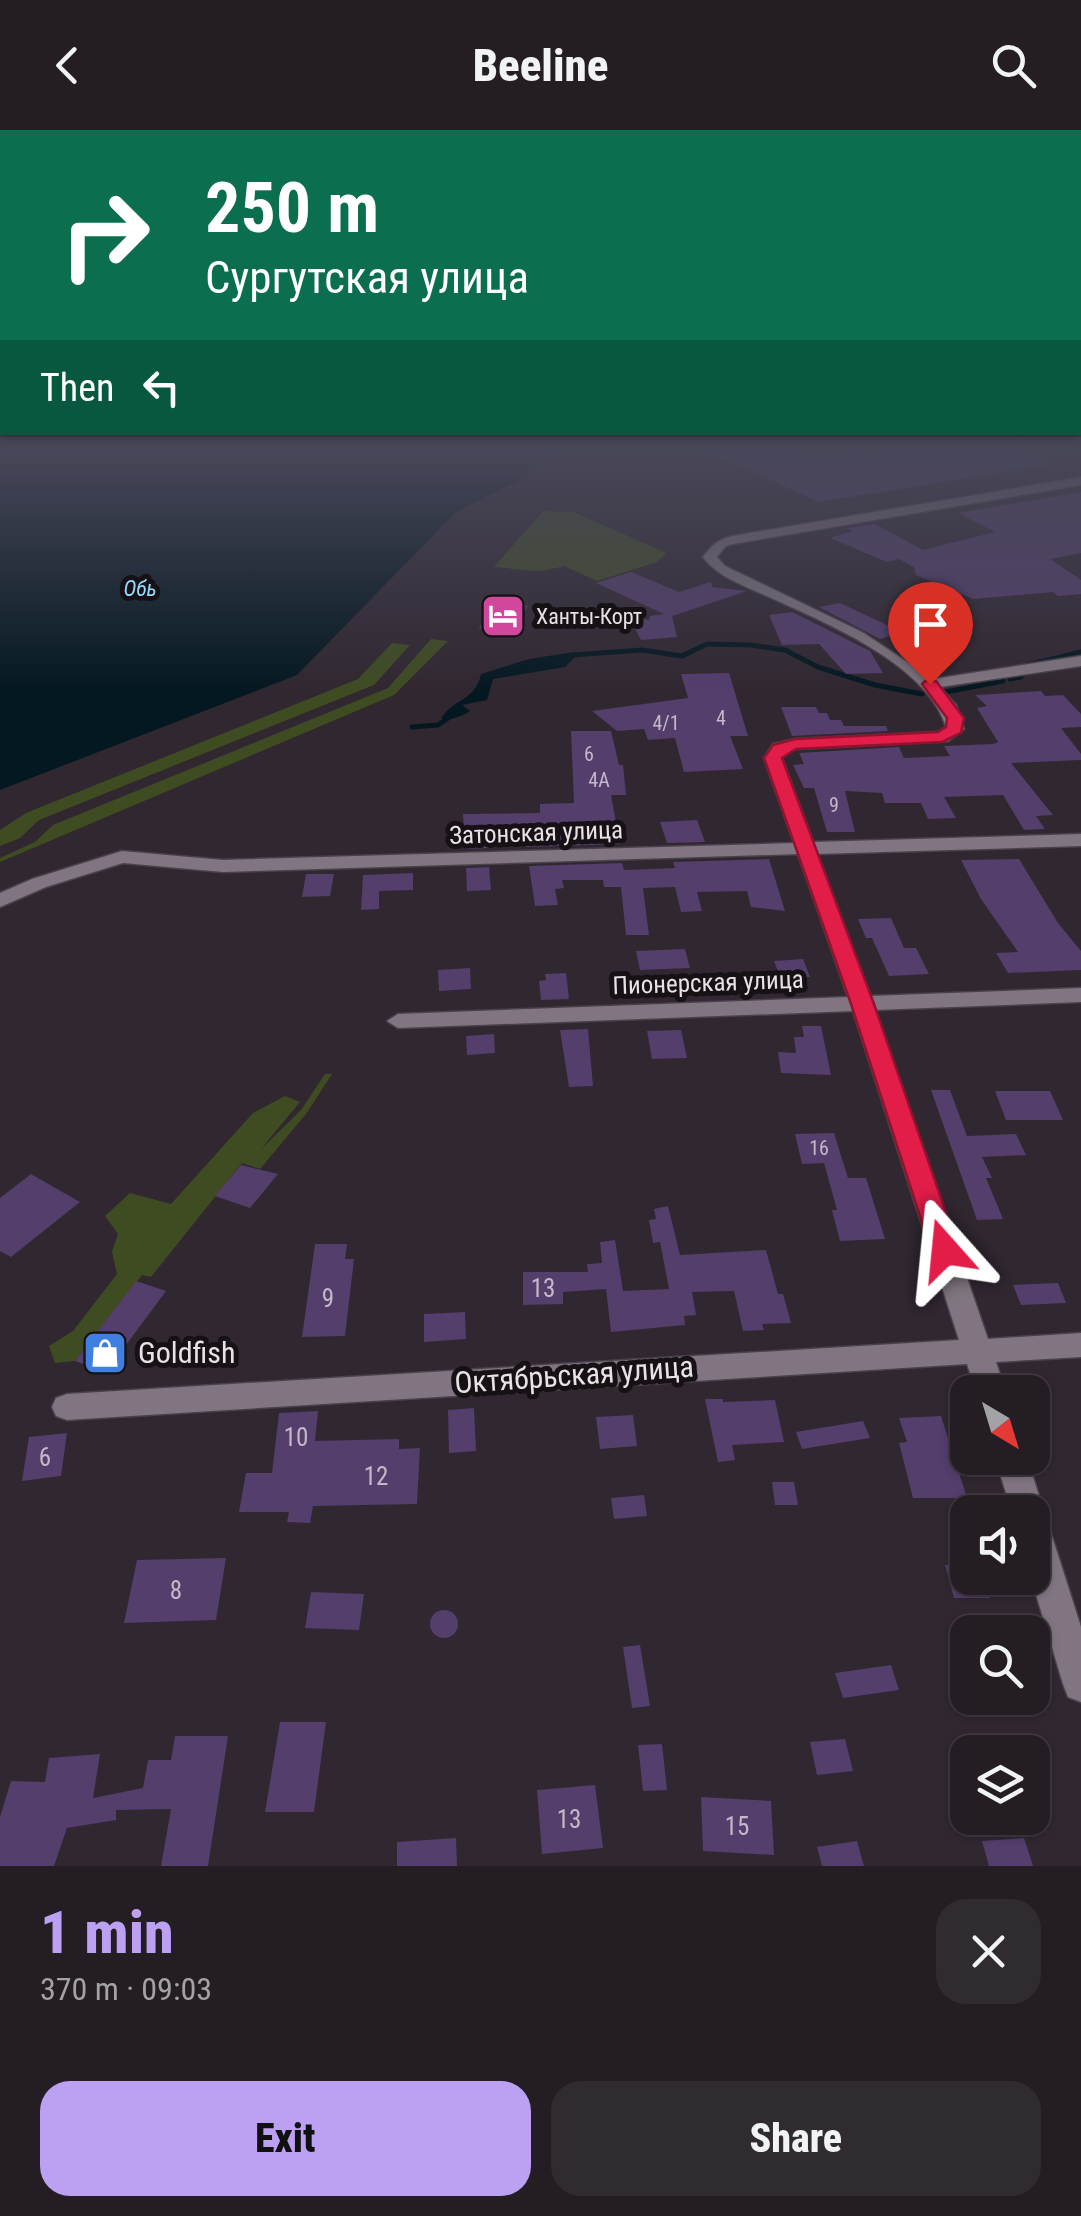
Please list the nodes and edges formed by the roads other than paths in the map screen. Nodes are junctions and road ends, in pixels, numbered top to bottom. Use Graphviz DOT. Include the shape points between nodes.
graph roads {
  1 [pos="779,532"];
  2 [pos="1081,660"];
  3 [pos="930,684"];
  4 [pos="1081,840"];
  5 [pos="804,849"];
  6 [pos="0,901"];
  7 [pos="1081,995"];
  8 [pos="862,1004"];
  9 [pos="398,1022"];
  10 [pos="1081,1345"];
  11 [pos="978,1350"];
  12 [pos="986,1375"];
  13 [pos="67,1407"];
  14 [pos="1050,1584"];
  15 [pos="1081,1684"];
  1 -- 3 [label="street" via="732,540 710,557 720,570 877,646"];
  2 -- 3 [label="street"];
  3 -- 5 [label="street" via="955,718 955,730 942,737 780,748 774,768"];
  4 -- 5 [label="street, Затонская улица"];
  5 -- 6 [label="street, Затонская улица" via="223,866 122,857"];
  5 -- 8 [label="street"];
  7 -- 8 [label="street, Пионерская улица"];
  8 -- 9 [label="street, Пионерская улица"];
  8 -- 11 [label="street"];
  10 -- 11 [label="street, Октябрьская улица"];
  11 -- 12 [label="street"];
  11 -- 13 [label="street, Октябрьская улица"];
  14 -- 15 [label="street"];
}
